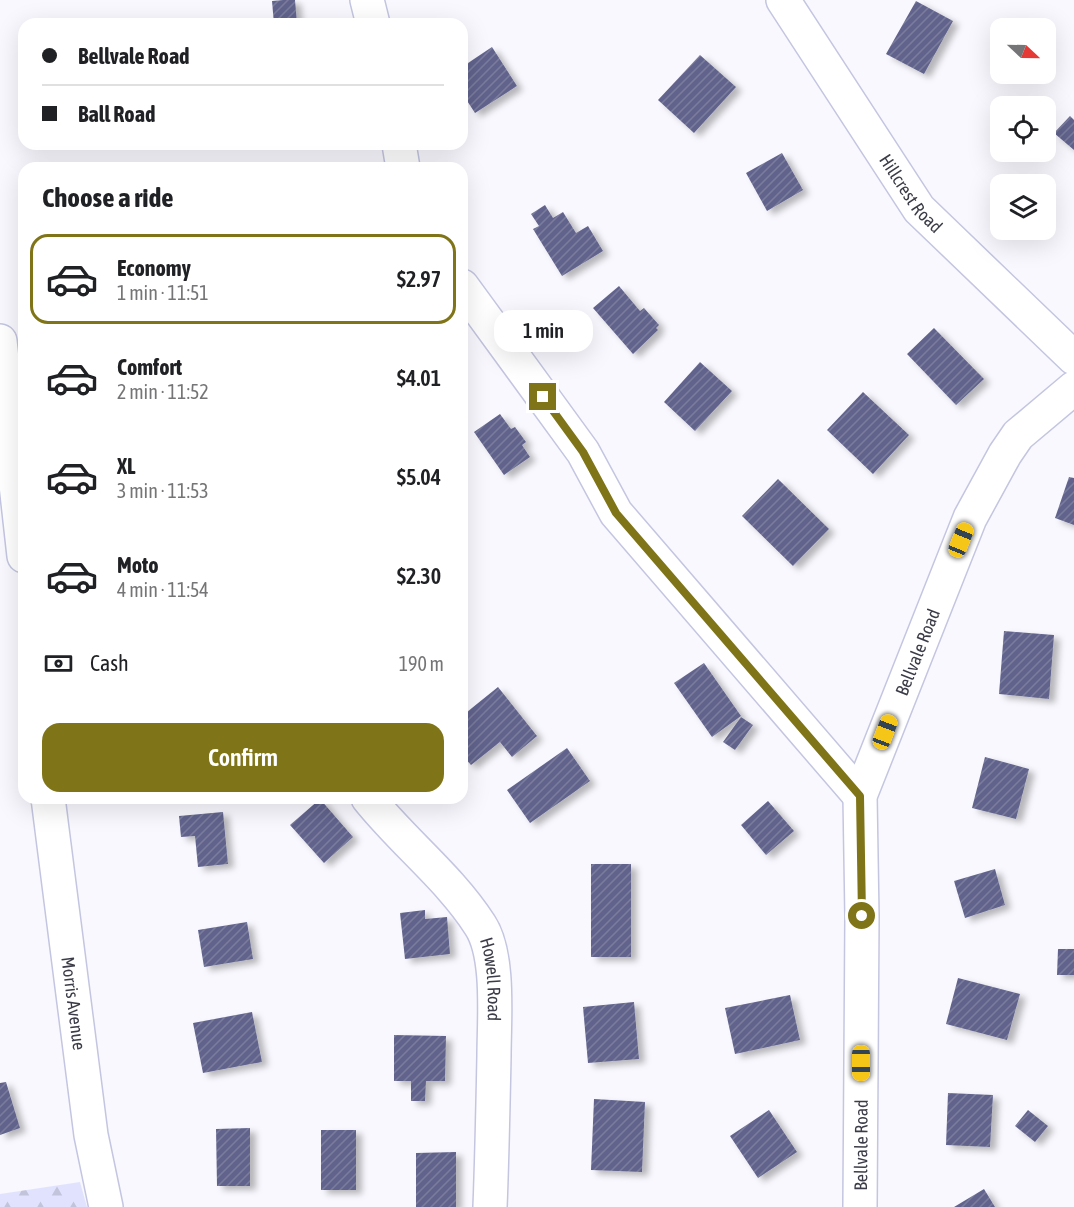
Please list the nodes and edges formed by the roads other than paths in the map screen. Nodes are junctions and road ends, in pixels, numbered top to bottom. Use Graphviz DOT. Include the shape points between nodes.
graph roads {
  1 [pos="368,0"];
  2 [pos="783,0"];
  3 [pos="372,18"];
  4 [pos="468,294"];
  5 [pos="0,341"];
  6 [pos="1074,358"];
  7 [pos="1074,388"];
  8 [pos="14,496"];
  9 [pos="18,520"];
  10 [pos="860,796"];
  11 [pos="49,804"];
  12 [pos="373,804"];
  13 [pos="106,1207"];
  14 [pos="490,1207"];
  15 [pos="860,1207"];
  1 -- 3 [label="street"];
  2 -- 6 [label="street, Hillcrest Road" via="919,209"];
  4 -- 10 [label="street" via="583,452 616,513"];
  5 -- 8 [label="street"];
  7 -- 10 [label="street, Bellvale Road" via="1018,435 970,518"];
  8 -- 9 [label="street"];
  10 -- 15 [label="street, Bellvale Road"];
  11 -- 13 [label="street, Morris Avenue" via="91,1135"];
  12 -- 14 [label="street, Howell Road" via="482,927 491,956 495,989"];
}
